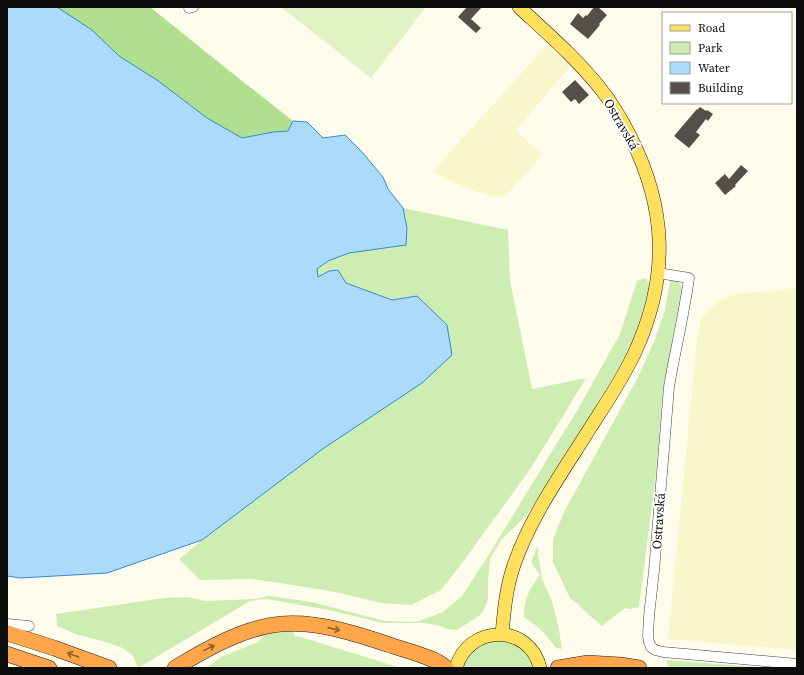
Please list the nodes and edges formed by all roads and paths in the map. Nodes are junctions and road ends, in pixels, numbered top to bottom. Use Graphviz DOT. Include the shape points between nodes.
graph roads {
  1 [pos="519,7"];
  2 [pos="658,273"];
  3 [pos="7,624"];
  4 [pos="29,626"];
  5 [pos="7,633"];
  6 [pos="502,634"];
  7 [pos="7,654"];
  8 [pos="797,664"];
  9 [pos="568,666"];
  10 [pos="49,668"];
  11 [pos="109,668"];
  12 [pos="175,668"];
  13 [pos="446,668"];
  14 [pos="456,668"];
  15 [pos="540,668"];
  16 [pos="640,668"];
  1 -- 2 [label="main road, Ostravská" via="564,49 600,88 638,151 654,200 660,233"];
  2 -- 6 [label="main road, Ostravská" via="649,314 636,351 546,499 522,544 507,591"];
  2 -- 8 [label="street, Ostravská" via="689,278 669,387 649,616 649,642 655,650 663,652"];
  3 -- 4 [label="street"];
  11 -- 5 [label="highway, one-way"];
  6 -- 14 [label="main road" via="486,636 472,643 461,655"];
  6 -- 15 [label="main road" via="526,644"];
  7 -- 10 [label="highway"];
  9 -- 16 [label="highway" via="588,663"];
  12 -- 13 [label="highway, one-way" via="203,651 238,635 271,625 296,623 362,636 426,657"];
}
